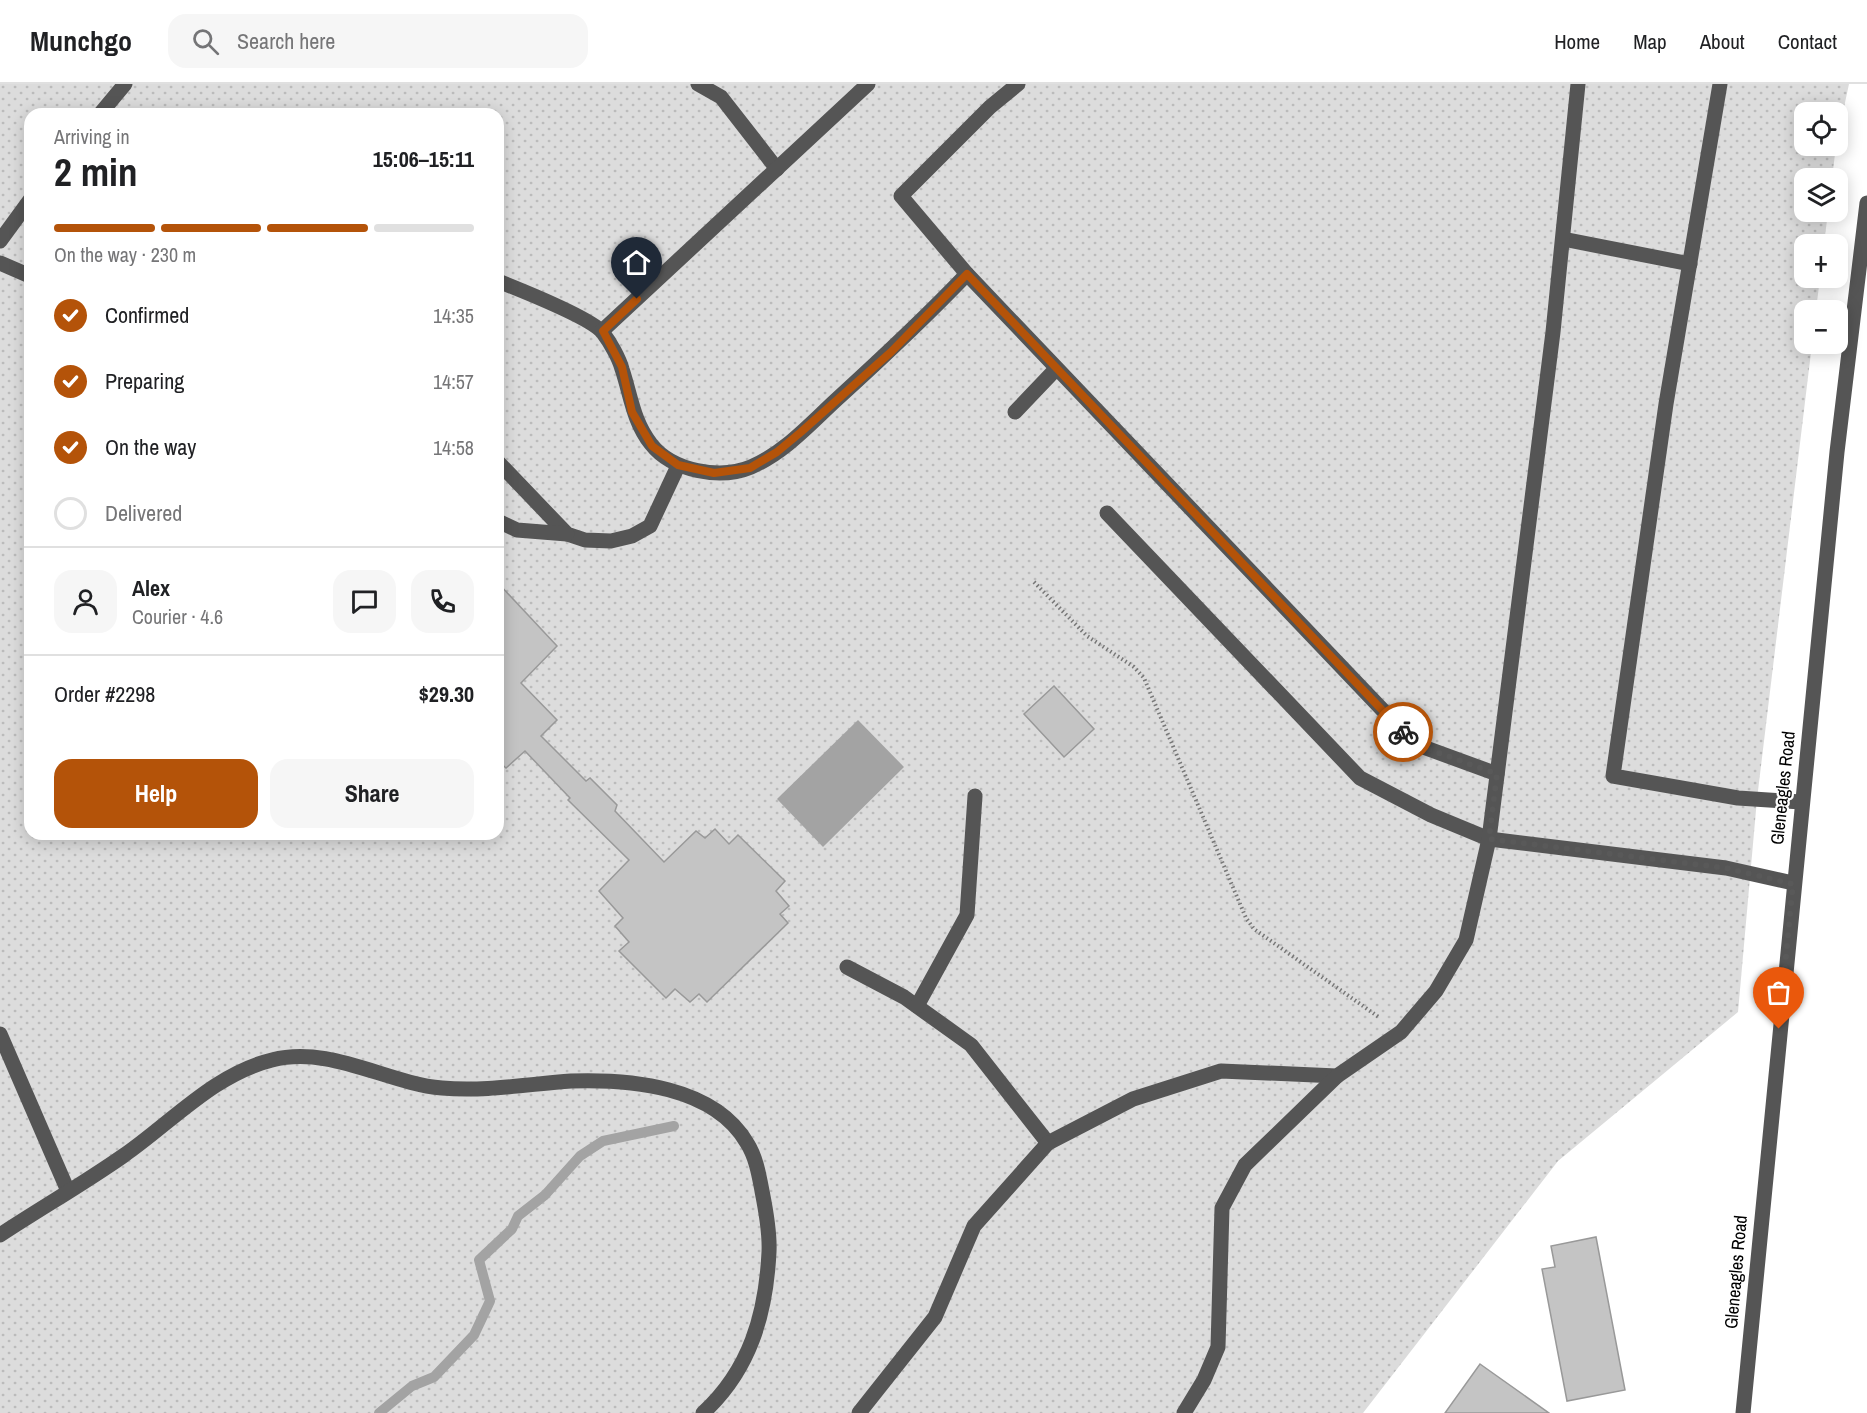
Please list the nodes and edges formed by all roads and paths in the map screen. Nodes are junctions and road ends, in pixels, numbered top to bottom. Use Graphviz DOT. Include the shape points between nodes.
graph roads {
  1 [pos="698,84"];
  2 [pos="868,84"];
  3 [pos="1018,84"];
  4 [pos="1578,84"];
  5 [pos="1720,84"];
  6 [pos="117,87"];
  7 [pos="724,90"];
  8 [pos="104,108"];
  9 [pos="777,169"];
  10 [pos="1867,203"];
  11 [pos="24,208"];
  12 [pos="1563,239"];
  13 [pos="0,241"];
  14 [pos="0,263"];
  15 [pos="1690,264"];
  16 [pos="24,273"];
  17 [pos="967,274"];
  18 [pos="504,284"];
  19 [pos="603,331"];
  20 [pos="1055,370"];
  21 [pos="1015,412"];
  22 [pos="678,465"];
  23 [pos="504,468"];
  24 [pos="1107,513"];
  25 [pos="504,524"];
  26 [pos="567,534"];
  27 [pos="1034,582"];
  28 [pos="1497,774"];
  29 [pos="975,796"];
  30 [pos="1802,802"];
  31 [pos="1489,839"];
  32 [pos="1793,884"];
  33 [pos="847,967"];
  34 [pos="917,1006"];
  35 [pos="1401,1032"];
  36 [pos="0,1034"];
  37 [pos="1337,1076"];
  38 [pos="1048,1143"];
  39 [pos="68,1191"];
  40 [pos="0,1235"];
  41 [pos="703,1413"];
  42 [pos="859,1413"];
  43 [pos="1184,1413"];
  44 [pos="1743,1413"];
  1 -- 7 [label="street"];
  2 -- 9 [label="street"];
  3 -- 17 [label="street" via="902,196"];
  4 -- 12 [label="street"];
  5 -- 15 [label="street"];
  6 -- 8 [label="street"];
  7 -- 9 [label="street"];
  9 -- 19 [label="street"];
  10 -- 30 [label="street, Gleneagles Road" via="1836,452"];
  11 -- 13 [label="street"];
  12 -- 15 [label="street"];
  12 -- 28 [label="street"];
  14 -- 16 [label="street"];
  15 -- 30 [label="street" via="1664,416 1613,776 1738,798"];
  17 -- 20 [label="street"];
  17 -- 22 [label="street" via="891,352 777,452 750,468 714,473"];
  18 -- 19 [label="street"];
  19 -- 22 [label="street" via="622,367 632,412 652,446"];
  20 -- 21 [label="street"];
  20 -- 28 [label="street" via="1414,744"];
  22 -- 26 [label="street" via="650,526 632,536 610,541 585,540"];
  23 -- 26 [label="street"];
  24 -- 31 [label="street" via="1360,778 1431,815"];
  25 -- 26 [label="street" via="517,531"];
  27 -- 35 [label="path" via="1087,636 1144,678 1254,929"];
  28 -- 31 [label="street"];
  29 -- 34 [label="street" via="967,915"];
  30 -- 32 [label="street, Gleneagles Road"];
  31 -- 32 [label="street" via="1726,868"];
  31 -- 35 [label="street" via="1466,940 1436,990"];
  32 -- 44 [label="street, Gleneagles Road"];
  33 -- 34 [label="street"];
  34 -- 38 [label="street" via="971,1045"];
  35 -- 37 [label="street"];
  36 -- 39 [label="street"];
  37 -- 38 [label="street" via="1221,1071 1133,1099"];
  37 -- 43 [label="street" via="1245,1165 1222,1208 1218,1347"];
  38 -- 42 [label="street" via="974,1226 935,1317"];
  39 -- 40 [label="street"];
  39 -- 41 [label="street" via="123,1156 209,1089 274,1059 345,1062 404,1081 442,1088 613,1081 684,1095 713,1107 748,1144 759,1173 769,1248 766,1290 746,1360"];
}
